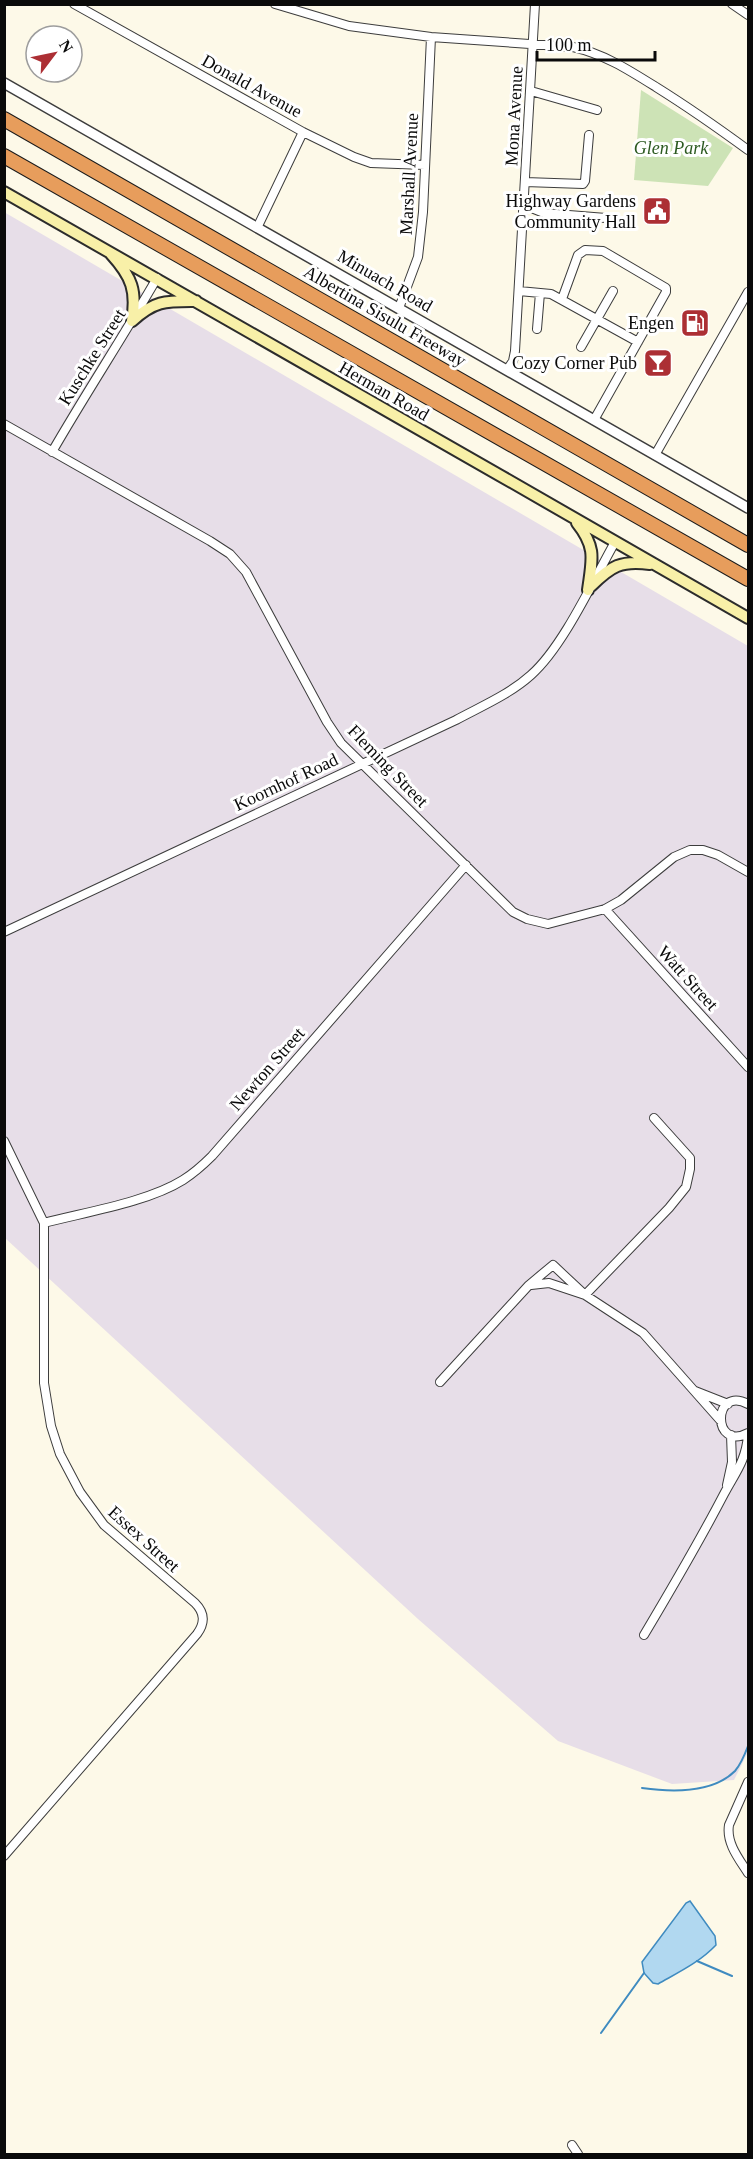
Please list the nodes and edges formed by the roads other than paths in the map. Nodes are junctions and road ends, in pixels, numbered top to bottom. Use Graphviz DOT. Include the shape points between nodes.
graph roads {
  1 [pos="74,4"];
  2 [pos="275,4"];
  3 [pos="535,4"];
  4 [pos="732,4"];
  5 [pos="297,8"];
  6 [pos="748,15"];
  7 [pos="431,37"];
  8 [pos="533,44"];
  9 [pos="4,83"];
  10 [pos="531,91"];
  11 [pos="597,110"];
  12 [pos="4,119"];
  13 [pos="303,132"];
  14 [pos="589,135"];
  15 [pos="748,150"];
  16 [pos="4,156"];
  17 [pos="425,165"];
  18 [pos="525,182"];
  19 [pos="4,192"];
  20 [pos="524,205"];
  21 [pos="606,218"];
  22 [pos="257,228"];
  23 [pos="104,248"];
  24 [pos="157,278"];
  25 [pos="519,291"];
  26 [pos="613,291"];
  27 [pos="748,292"];
  28 [pos="540,293"];
  29 [pos="562,299"];
  30 [pos="199,301"];
  31 [pos="399,308"];
  32 [pos="597,319"];
  33 [pos="132,321"];
  34 [pos="537,329"];
  35 [pos="638,342"];
  36 [pos="581,347"];
  37 [pos="507,370"];
  38 [pos="594,420"];
  39 [pos="4,424"];
  40 [pos="52,452"];
  41 [pos="655,455"];
  42 [pos="748,508"];
  43 [pos="574,518"];
  44 [pos="615,542"];
  45 [pos="748,544"];
  46 [pos="657,565"];
  47 [pos="748,579"];
  48 [pos="590,588"];
  49 [pos="748,618"];
  50 [pos="360,764"];
  51 [pos="466,865"];
  52 [pos="748,872"];
  53 [pos="605,909"];
  54 [pos="4,932"];
  55 [pos="748,1067"];
  56 [pos="654,1118"];
  57 [pos="4,1141"];
  58 [pos="44,1223"];
  59 [pos="530,1285"];
  60 [pos="585,1295"];
  61 [pos="440,1382"];
  62 [pos="694,1390"];
  63 [pos="728,1404"];
  64 [pos="748,1404"];
  65 [pos="720,1420"];
  66 [pos="748,1434"];
  67 [pos="731,1435"];
  68 [pos="726,1489"];
  69 [pos="644,1635"];
  70 [pos="748,1782"];
  71 [pos="4,1856"];
  72 [pos="748,1873"];
  73 [pos="572,2145"];
  74 [pos="578,2154"];
  1 -- 13 [label="street, Donald Avenue"];
  2 -- 5 [label="street"];
  3 -- 8 [label="street, Mona Avenue"];
  4 -- 6 [label="street"];
  5 -- 7 [label="street" via="349,26"];
  7 -- 8 [label="street"];
  7 -- 17 [label="street, Marshall Avenue"];
  8 -- 10 [label="street, Mona Avenue"];
  8 -- 15 [label="street" via="592,51 616,62"];
  9 -- 22 [label="street, Minuach Road"];
  10 -- 11 [label="street"];
  10 -- 18 [label="street, Mona Avenue"];
  12 -- 45 [label="highway, Albertina Sisulu Freeway"];
  13 -- 17 [label="street, Donald Avenue" via="371,163"];
  13 -- 22 [label="street"];
  14 -- 18 [label="street" via="583,184"];
  16 -- 47 [label="highway"];
  17 -- 31 [label="street, Marshall Avenue" via="418,257"];
  18 -- 20 [label="street, Mona Avenue"];
  19 -- 23 [label="main road, Herman Road"];
  20 -- 21 [label="street" via="544,213"];
  20 -- 25 [label="street, Mona Avenue"];
  22 -- 31 [label="street, Minuach Road"];
  23 -- 24 [label="main road, Herman Road"];
  23 -- 33 [label="main road" via="132,284"];
  24 -- 30 [label="main road, Herman Road"];
  24 -- 33 [label="street, Kuschke Street"];
  25 -- 28 [label="street"];
  25 -- 37 [label="street, Mona Avenue" via="514,357"];
  26 -- 32 [label="street"];
  27 -- 41 [label="street"];
  28 -- 29 [label="street"];
  28 -- 34 [label="street"];
  29 -- 32 [label="street"];
  29 -- 35 [label="street" via="578,255 585,250 603,251 655,280 665,286 666,292"];
  30 -- 33 [label="main road" via="153,305"];
  30 -- 43 [label="main road, Herman Road"];
  31 -- 37 [label="street, Minuach Road"];
  32 -- 35 [label="street"];
  32 -- 36 [label="street"];
  33 -- 40 [label="street, Kuschke Street"];
  35 -- 38 [label="street"];
  37 -- 38 [label="street, Minuach Road"];
  38 -- 41 [label="street, Minuach Road"];
  39 -- 40 [label="street, Fleming Street"];
  40 -- 50 [label="street, Fleming Street" via="210,541 238,562 327,722"];
  41 -- 42 [label="street, Minuach Road"];
  43 -- 44 [label="main road, Herman Road"];
  43 -- 48 [label="main road" via="592,549"];
  44 -- 46 [label="main road, Herman Road"];
  44 -- 48 [label="street, Koornhof Road"];
  46 -- 48 [label="main road" via="621,564 607,571"];
  46 -- 49 [label="main road, Herman Road"];
  48 -- 50 [label="street, Koornhof Road" via="552,649 522,682 456,720"];
  50 -- 51 [label="street, Fleming Street"];
  50 -- 54 [label="street, Koornhof Road"];
  51 -- 53 [label="street, Fleming Street" via="509,909 527,919 548,924"];
  51 -- 58 [label="street, Newton Street" via="196,1170 145,1197"];
  52 -- 53 [label="street, Fleming Street" via="718,855 690,850 674,856"];
  53 -- 55 [label="street, Watt Street"];
  56 -- 60 [label="street" via="690,1158 686,1187"];
  57 -- 58 [label="street, Essex Street"];
  58 -- 71 [label="street, Essex Street" via="44,1383 60,1455 104,1525 195,1603 204,1619 197,1634"];
  59 -- 60 [label="street" via="549,1283"];
  59 -- 60 [label="street" via="553,1265"];
  59 -- 61 [label="street"];
  60 -- 62 [label="street" via="643,1333"];
  62 -- 63 [label="street"];
  62 -- 65 [label="street"];
  63 -- 64 [label="street"];
  63 -- 65 [label="street"];
  65 -- 67 [label="street"];
  66 -- 67 [label="street"];
  66 -- 68 [label="street" via="739,1470"];
  67 -- 68 [label="street" via="732,1462"];
  68 -- 69 [label="street"];
  70 -- 72 [label="street" via="728,1832"];
  73 -- 74 [label="street"];
}
